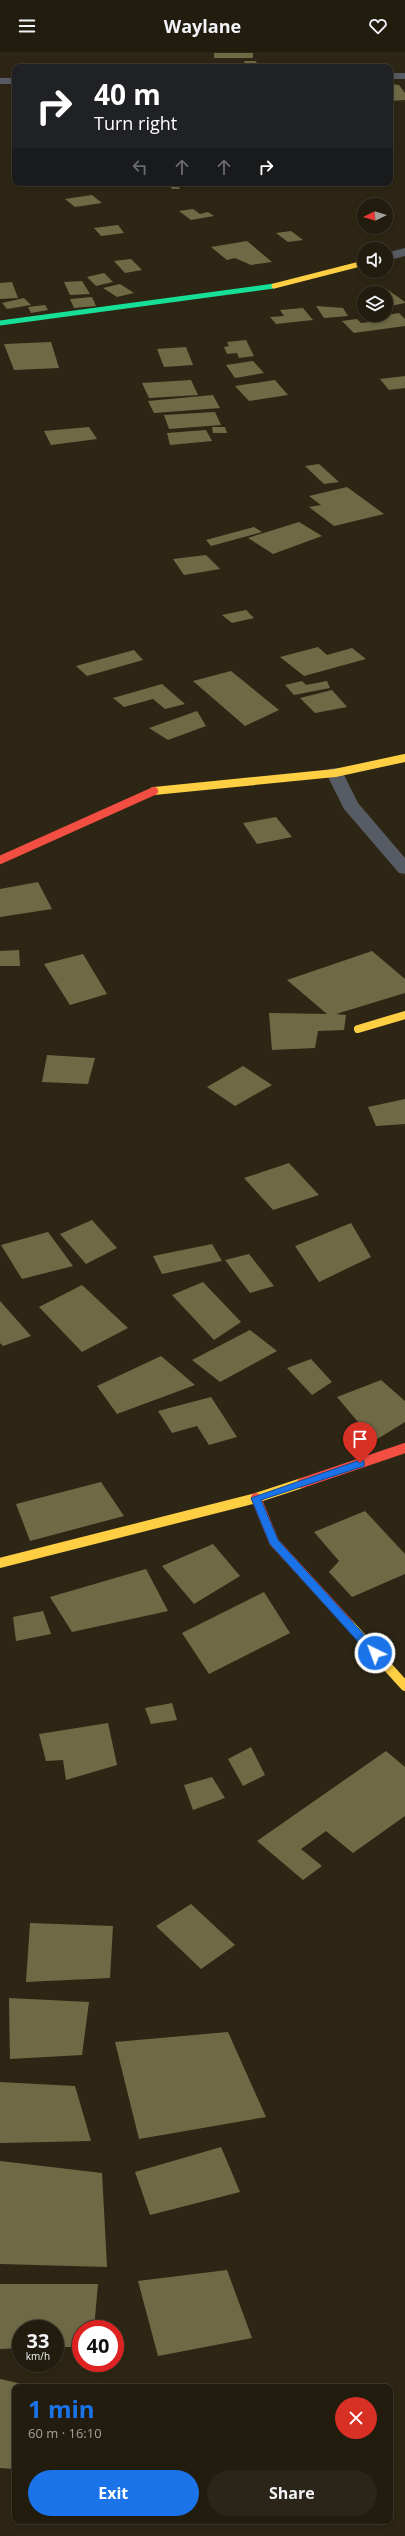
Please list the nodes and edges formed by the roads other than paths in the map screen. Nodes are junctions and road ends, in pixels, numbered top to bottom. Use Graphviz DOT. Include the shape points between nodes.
graph roads {
  1 [pos="393,76"];
  2 [pos="405,76"];
  3 [pos="0,81"];
  4 [pos="12,81"];
  5 [pos="405,252"];
  6 [pos="393,255"];
  7 [pos="357,265"];
  8 [pos="0,323"];
  9 [pos="405,758"];
  10 [pos="335,772"];
  11 [pos="0,860"];
  12 [pos="405,868"];
  13 [pos="405,1015"];
  14 [pos="358,1030"];
  15 [pos="405,1448"];
  16 [pos="256,1498"];
  17 [pos="0,1563"];
  18 [pos="405,1686"];
  1 -- 2 [label="street"];
  3 -- 4 [label="street"];
  5 -- 6 [label="street"];
  7 -- 8 [label="street" via="277,286"];
  9 -- 10 [label="street"];
  10 -- 11 [label="street" via="159,789"];
  10 -- 12 [label="street" via="350,805"];
  13 -- 14 [label="street"];
  15 -- 16 [label="street"];
  16 -- 17 [label="street"];
  16 -- 18 [label="street" via="274,1542"];
}
